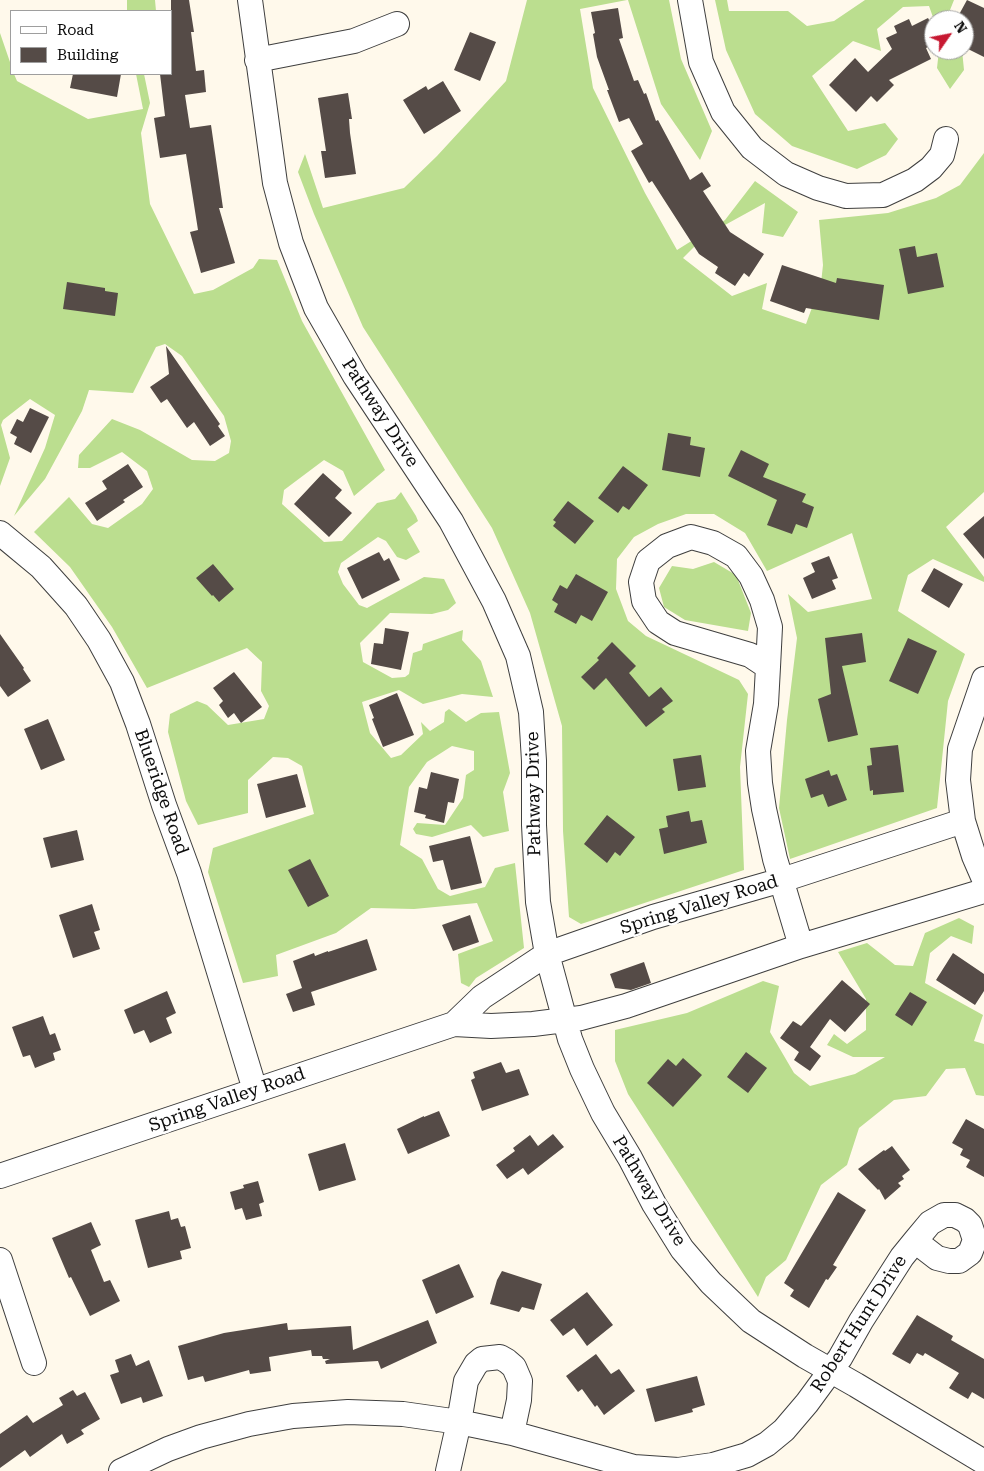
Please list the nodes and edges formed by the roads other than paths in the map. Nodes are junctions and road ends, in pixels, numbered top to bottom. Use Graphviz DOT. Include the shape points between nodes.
graph roads {
  1 [pos="250,0"];
  2 [pos="690,0"];
  3 [pos="397,24"];
  4 [pos="257,60"];
  5 [pos="946,139"];
  6 [pos="0,532"];
  7 [pos="768,667"];
  8 [pos="984,680"];
  9 [pos="963,820"];
  10 [pos="984,878"];
  11 [pos="782,880"];
  12 [pos="984,891"];
  13 [pos="801,946"];
  14 [pos="547,954"];
  15 [pos="565,1020"];
  16 [pos="454,1024"];
  17 [pos="255,1090"];
  18 [pos="0,1176"];
  19 [pos="915,1241"];
  20 [pos="0,1260"];
  21 [pos="34,1363"];
  22 [pos="830,1371"];
  23 [pos="459,1422"];
  24 [pos="512,1433"];
  25 [pos="984,1462"];
  26 [pos="121,1471"];
  27 [pos="448,1471"];
  1 -- 4 [label="street, Pathway Drive"];
  2 -- 5 [label="street" via="702,62 723,112 752,148 786,174 846,196 883,195 915,180 931,168 942,155"];
  3 -- 4 [label="street" via="354,41"];
  4 -- 14 [label="street, Pathway Drive" via="275,183 291,243 316,308 355,376 451,521 494,601 518,656 532,712 538,902"];
  6 -- 17 [label="street, Blueridge Road" via="41,567 76,606 122,682 189,873"];
  7 -- 7 [label="street" via="770,627 752,576 736,556 713,542 691,537 667,546 648,561 641,582 644,601 658,622 675,633 750,655"];
  7 -- 11 [label="street" via="758,751 760,783"];
  8 -- 9 [label="street" via="960,749 958,780"];
  9 -- 10 [label="street"];
  9 -- 11 [label="street, Spring Valley Road"];
  11 -- 13 [label="street"];
  11 -- 14 [label="street, Spring Valley Road" via="653,917"];
  12 -- 13 [label="street, Spring Valley Road"];
  13 -- 15 [label="street, Spring Valley Road" via="626,1006"];
  14 -- 15 [label="street, Pathway Drive"];
  14 -- 16 [label="street, Spring Valley Road" via="482,997"];
  15 -- 16 [label="street, Spring Valley Road" via="491,1026"];
  15 -- 22 [label="street, Pathway Drive" via="582,1069 603,1113 682,1249 711,1283 751,1321"];
  16 -- 17 [label="street, Spring Valley Road"];
  17 -- 18 [label="street, Spring Valley Road"];
  19 -- 22 [label="street, Robert Hunt Drive"];
  20 -- 21 [label="street"];
  22 -- 24 [label="street, Robert Hunt Drive" via="784,1430 767,1444 746,1455 713,1465 678,1470 634,1467"];
  22 -- 25 [label="street, Pathway Drive"];
  23 -- 24 [label="street, Robert Hunt Drive"];
  23 -- 24 [label="street" via="466,1381 476,1364 482,1359 500,1357 514,1367 520,1381"];
  23 -- 26 [label="street, Robert Hunt Drive" via="348,1412 293,1416 201,1437"];
  23 -- 27 [label="street"];
}
